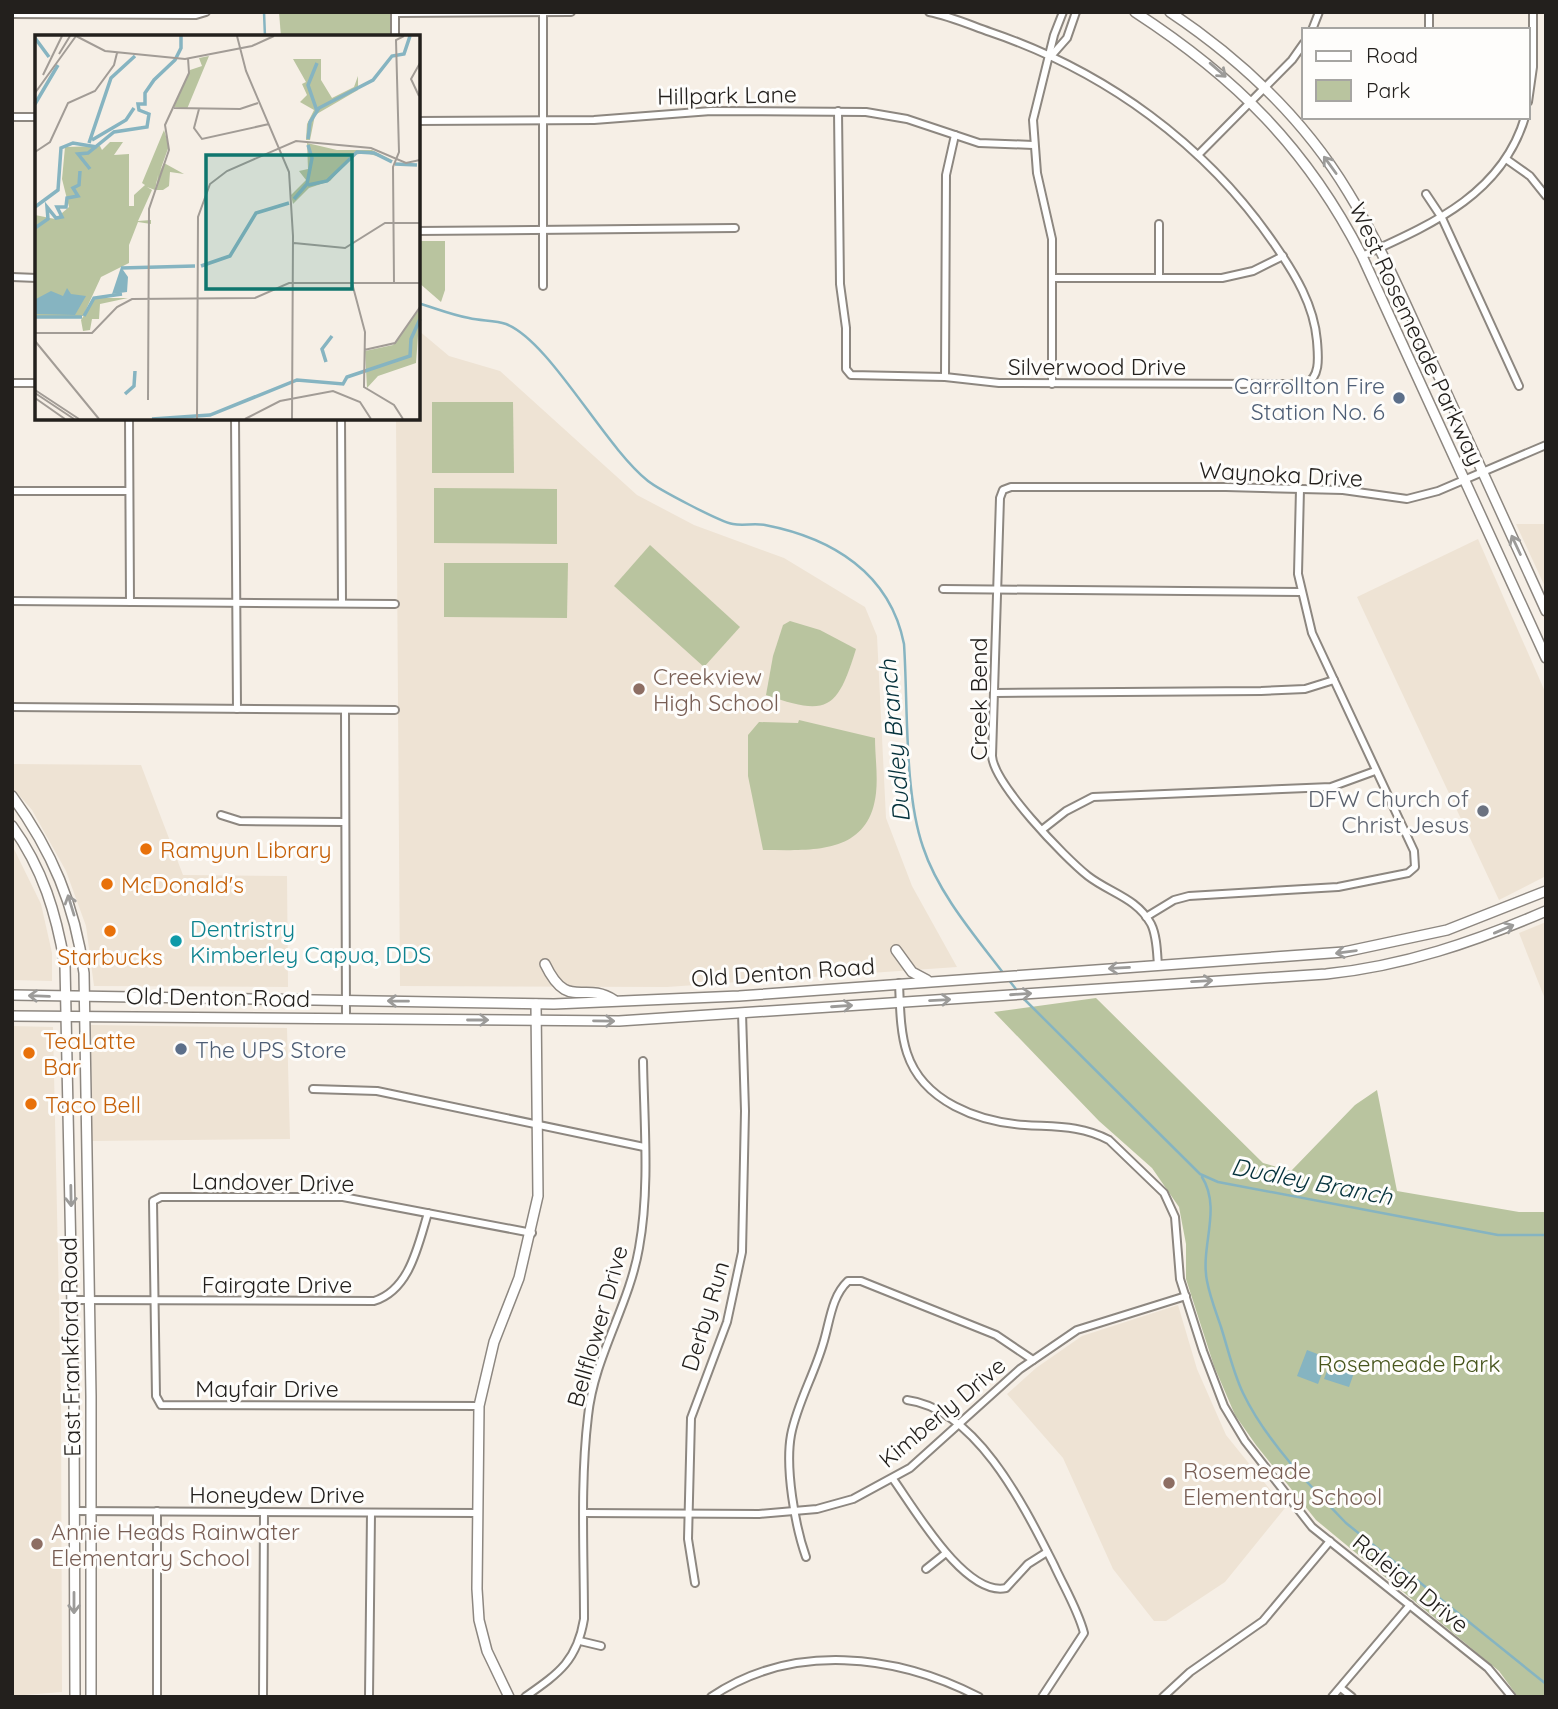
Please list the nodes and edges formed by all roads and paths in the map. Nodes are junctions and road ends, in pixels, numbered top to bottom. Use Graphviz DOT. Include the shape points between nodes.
graph roads {
  1 [pos="206,12"];
  2 [pos="395,12"];
  3 [pos="542,12"];
  4 [pos="571,12"];
  5 [pos="929,12"];
  6 [pos="1063,12"];
  7 [pos="1076,12"];
  8 [pos="1135,12"];
  9 [pos="1170,12"];
  10 [pos="1533,12"];
  11 [pos="12,14"];
  12 [pos="395,35"];
  13 [pos="1302,45"];
  14 [pos="1051,56"];
  15 [pos="1265,87"];
  16 [pos="1530,88"];
  17 [pos="1251,101"];
  18 [pos="838,111"];
  19 [pos="12,117"];
  20 [pos="35,117"];
  21 [pos="1524,119"];
  22 [pos="420,121"];
  23 [pos="542,121"];
  24 [pos="955,135"];
  25 [pos="1033,145"];
  26 [pos="1198,155"];
  27 [pos="1506,159"];
  28 [pos="1426,194"];
  29 [pos="1546,196"];
  30 [pos="1442,218"];
  31 [pos="1159,224"];
  32 [pos="734,228"];
  33 [pos="420,231"];
  34 [pos="543,231"];
  35 [pos="1378,248"];
  36 [pos="1283,256"];
  37 [pos="1362,256"];
  38 [pos="1159,277"];
  39 [pos="12,278"];
  40 [pos="35,278"];
  41 [pos="1052,278"];
  42 [pos="542,286"];
  43 [pos="1426,348"];
  44 [pos="1408,356"];
  45 [pos="945,377"];
  46 [pos="12,383"];
  47 [pos="35,383"];
  48 [pos="1052,384"];
  49 [pos="1519,386"];
  50 [pos="129,420"];
  51 [pos="235,420"];
  52 [pos="341,420"];
  53 [pos="1546,445"];
  54 [pos="1482,471"];
  55 [pos="1465,480"];
  56 [pos="1300,489"];
  57 [pos="1003,490"];
  58 [pos="12,491"];
  59 [pos="128,491"];
  60 [pos="943,589"];
  61 [pos="997,591"];
  62 [pos="1301,592"];
  63 [pos="12,601"];
  64 [pos="130,602"];
  65 [pos="342,602"];
  66 [pos="236,603"];
  67 [pos="395,604"];
  68 [pos="1545,609"];
  69 [pos="1527,616"];
  70 [pos="1546,657"];
  71 [pos="1334,680"];
  72 [pos="995,693"];
  73 [pos="12,707"];
  74 [pos="237,709"];
  75 [pos="345,710"];
  76 [pos="395,710"];
  77 [pos="1375,771"];
  78 [pos="12,796"];
  79 [pos="221,815"];
  80 [pos="344,822"];
  81 [pos="12,826"];
  82 [pos="1043,829"];
  83 [pos="1546,891"];
  84 [pos="1546,911"];
  85 [pos="1146,917"];
  86 [pos="1465,925"];
  87 [pos="1471,942"];
  88 [pos="896,950"];
  89 [pos="545,964"];
  90 [pos="1158,966"];
  91 [pos="929,981"];
  92 [pos="899,983"];
  93 [pos="1159,984"];
  94 [pos="12,995"];
  95 [pos="66,997"];
  96 [pos="83,997"];
  97 [pos="242,998"];
  98 [pos="346,1000"];
  99 [pos="615,1001"];
  100 [pos="900,1002"];
  101 [pos="537,1004"];
  102 [pos="742,1013"];
  103 [pos="85,1014"];
  104 [pos="12,1016"];
  105 [pos="66,1016"];
  106 [pos="242,1017"];
  107 [pos="346,1019"];
  108 [pos="536,1020"];
  109 [pos="643,1061"];
  110 [pos="313,1089"];
  111 [pos="537,1125"];
  112 [pos="70,1132"];
  113 [pos="86,1133"];
  114 [pos="644,1147"];
  115 [pos="428,1213"];
  116 [pos="532,1233"];
  117 [pos="1186,1296"];
  118 [pos="72,1300"];
  119 [pos="89,1300"];
  120 [pos="153,1301"];
  121 [pos="1033,1360"];
  122 [pos="907,1400"];
  123 [pos="479,1406"];
  124 [pos="957,1423"];
  125 [pos="892,1479"];
  126 [pos="92,1510"];
  127 [pos="75,1511"];
  128 [pos="157,1511"];
  129 [pos="264,1512"];
  130 [pos="688,1512"];
  131 [pos="796,1512"];
  132 [pos="371,1513"];
  133 [pos="478,1513"];
  134 [pos="584,1513"];
  135 [pos="1330,1541"];
  136 [pos="1047,1552"];
  137 [pos="946,1553"];
  138 [pos="806,1557"];
  139 [pos="926,1569"];
  140 [pos="695,1583"];
  141 [pos="1410,1605"];
  142 [pos="580,1641"];
  143 [pos="601,1646"];
  144 [pos="1342,1689"];
  145 [pos="75,1697"];
  146 [pos="91,1697"];
  147 [pos="157,1697"];
  148 [pos="263,1697"];
  149 [pos="369,1697"];
  150 [pos="509,1697"];
  151 [pos="525,1697"];
  152 [pos="711,1697"];
  153 [pos="979,1697"];
  154 [pos="1042,1697"];
  155 [pos="1163,1697"];
  156 [pos="1332,1697"];
  157 [pos="1352,1697"];
  158 [pos="1513,1697"];
  1 -- 11 [label="street"];
  2 -- 3 [label="street"];
  2 -- 12 [label="street"];
  3 -- 4 [label="street"];
  3 -- 23 [label="street"];
  5 -- 14 [label="street"];
  6 -- 14 [label="street"];
  7 -- 14 [label="street" via="1067,38"];
  8 -- 17 [label="main road, West Rosemeade Parkway, one-way" via="1204,59"];
  9 -- 15 [label="main road, West Rosemeade Parkway"];
  10 -- 16 [label="street"];
  13 -- 15 [label="street"];
  14 -- 25 [label="street" via="1036,100"];
  14 -- 26 [label="street" via="1103,83"];
  15 -- 17 [label="street"];
  35 -- 15 [label="main road, West Rosemeade Parkway, one-way" via="1325,158"];
  17 -- 26 [label="street"];
  17 -- 37 [label="main road, West Rosemeade Parkway" via="1328,193"];
  18 -- 23 [label="street, Hillpark Lane" via="712,111"];
  18 -- 24 [label="street, Hillpark Lane" via="882,113"];
  18 -- 45 [label="street, Silverwood Drive" via="846,369 859,377"];
  19 -- 20 [label="street"];
  21 -- 27 [label="street"];
  22 -- 23 [label="street, Hillpark Lane"];
  23 -- 34 [label="street"];
  24 -- 25 [label="street, Hillpark Lane" via="979,143"];
  24 -- 45 [label="street" via="946,175"];
  25 -- 41 [label="street" via="1049,220"];
  26 -- 36 [label="street" via="1246,206"];
  27 -- 29 [label="street" via="1530,176"];
  27 -- 30 [label="street" via="1478,192"];
  28 -- 30 [label="street"];
  30 -- 35 [label="street"];
  30 -- 49 [label="street"];
  31 -- 38 [label="street"];
  32 -- 34 [label="street"];
  33 -- 34 [label="street"];
  34 -- 42 [label="street"];
  35 -- 37 [label="street"];
  35 -- 43 [label="main road, West Rosemeade Parkway"];
  36 -- 38 [label="street" via="1238,275"];
  36 -- 48 [label="street, Silverwood Drive" via="1308,302 1315,328 1316,374 1306,384"];
  37 -- 44 [label="main road, West Rosemeade Parkway"];
  38 -- 41 [label="street"];
  39 -- 40 [label="street"];
  41 -- 48 [label="street"];
  43 -- 44 [label="main road"];
  43 -- 54 [label="main road, West Rosemeade Parkway"];
  44 -- 55 [label="main road, West Rosemeade Parkway"];
  45 -- 48 [label="street, Silverwood Drive" via="981,383"];
  46 -- 47 [label="street"];
  50 -- 59 [label="street"];
  51 -- 66 [label="street"];
  52 -- 65 [label="street"];
  53 -- 54 [label="street, Waynoka Drive"];
  54 -- 55 [label="street, Waynoka Drive"];
  68 -- 54 [label="main road, West Rosemeade Parkway, one-way"];
  55 -- 56 [label="street, Waynoka Drive" via="1407,499"];
  55 -- 69 [label="main road, West Rosemeade Parkway"];
  56 -- 57 [label="street, Waynoka Drive"];
  56 -- 62 [label="street"];
  57 -- 61 [label="street, Creek Bend"];
  58 -- 59 [label="street"];
  59 -- 64 [label="street"];
  60 -- 61 [label="street"];
  61 -- 62 [label="street"];
  61 -- 72 [label="street, Creek Bend"];
  62 -- 71 [label="street" via="1313,635"];
  63 -- 64 [label="street"];
  64 -- 66 [label="street"];
  65 -- 66 [label="street"];
  65 -- 67 [label="street"];
  66 -- 74 [label="street"];
  68 -- 69 [label="main road"];
  69 -- 70 [label="main road, West Rosemeade Parkway"];
  71 -- 72 [label="street" via="1305,690"];
  71 -- 77 [label="street"];
  72 -- 82 [label="street, Creek Bend" via="992,755 996,773"];
  73 -- 74 [label="street"];
  74 -- 75 [label="street"];
  75 -- 76 [label="street"];
  75 -- 80 [label="street"];
  77 -- 82 [label="street" via="1331,787 1093,797"];
  77 -- 85 [label="street" via="1417,857 1410,872 1338,887 1189,896"];
  96 -- 78 [label="main road, East Frankford Road, one-way" via="83,968 71,903 41,837"];
  79 -- 80 [label="street" via="240,821"];
  80 -- 98 [label="street"];
  81 -- 95 [label="main road, East Frankford Road" via="54,905"];
  82 -- 85 [label="street, Creek Bend" via="1085,874 1134,902"];
  83 -- 86 [label="main road, Old Denton Road"];
  87 -- 84 [label="main road, Old Denton Road, one-way"];
  85 -- 90 [label="street" via="1153,927"];
  86 -- 87 [label="main road"];
  86 -- 90 [label="main road, Old Denton Road, one-way" via="1343,953"];
  93 -- 87 [label="main road, Old Denton Road, one-way" via="1359,971"];
  88 -- 91 [label="main road" via="912,972"];
  89 -- 99 [label="main road" via="561,989"];
  90 -- 91 [label="main road, Old Denton Road, one-way"];
  90 -- 93 [label="main road"];
  91 -- 92 [label="main road, Old Denton Road"];
  92 -- 99 [label="main road, Old Denton Road"];
  92 -- 100 [label="street, Raleigh Drive"];
  100 -- 93 [label="main road, Old Denton Road, one-way"];
  95 -- 94 [label="main road, Old Denton Road, one-way"];
  95 -- 96 [label="main road, Old Denton Road"];
  95 -- 105 [label="main road, East Frankford Road"];
  96 -- 97 [label="main road, Old Denton Road"];
  96 -- 103 [label="main road, East Frankford Road"];
  97 -- 98 [label="main road, Old Denton Road"];
  97 -- 106 [label="main road"];
  101 -- 98 [label="main road, Old Denton Road, one-way"];
  98 -- 107 [label="street"];
  99 -- 101 [label="main road, Old Denton Road"];
  102 -- 100 [label="main road, Old Denton Road, one-way"];
  100 -- 117 [label="street, Raleigh Drive" via="907,1054 930,1087 954,1106 990,1122 1074,1127 1098,1134 1164,1193 1175,1217"];
  101 -- 108 [label="main road"];
  108 -- 102 [label="main road, Old Denton Road, one-way" via="619,1021"];
  102 -- 130 [label="street, Derby Run" via="742,1252 727,1322 691,1418"];
  103 -- 105 [label="main road, Old Denton Road"];
  103 -- 106 [label="main road, Old Denton Road"];
  103 -- 113 [label="main road, East Frankford Road"];
  104 -- 105 [label="main road, Old Denton Road"];
  105 -- 112 [label="main road, East Frankford Road"];
  106 -- 107 [label="main road, Old Denton Road"];
  107 -- 108 [label="main road, Old Denton Road, one-way"];
  108 -- 111 [label="main road"];
  109 -- 114 [label="street, Bellflower Drive"];
  110 -- 111 [label="street" via="377,1091"];
  111 -- 114 [label="street"];
  111 -- 116 [label="main road" via="538,1196"];
  112 -- 113 [label="main road"];
  112 -- 118 [label="main road, East Frankford Road, one-way"];
  113 -- 119 [label="main road, East Frankford Road"];
  114 -- 134 [label="street, Bellflower Drive" via="640,1246 595,1377 588,1414"];
  115 -- 116 [label="street, Landover Drive"];
  115 -- 120 [label="street, Fairgate Drive" via="403,1279 381,1299"];
  115 -- 120 [label="street, Landover Drive" via="343,1197 161,1197 153,1201"];
  116 -- 123 [label="main road" via="494,1342"];
  117 -- 121 [label="street, Kimberly Drive" via="1077,1330"];
  117 -- 135 [label="street, Raleigh Drive" via="1216,1386 1236,1427 1312,1527"];
  118 -- 119 [label="street, Fairgate Drive"];
  118 -- 127 [label="main road, East Frankford Road"];
  119 -- 120 [label="street, Fairgate Drive"];
  119 -- 126 [label="main road, East Frankford Road"];
  120 -- 123 [label="street, Mayfair Drive" via="156,1396 161,1405"];
  121 -- 124 [label="street, Kimberly Drive"];
  121 -- 131 [label="street" via="996,1335 862,1281 848,1281 835,1297 792,1432"];
  122 -- 124 [label="street" via="926,1402"];
  123 -- 133 [label="main road"];
  124 -- 125 [label="street, Kimberly Drive"];
  124 -- 136 [label="street" via="1012,1485"];
  125 -- 131 [label="street, Kimberly Drive" via="848,1501"];
  125 -- 137 [label="street"];
  126 -- 127 [label="street, Honeydew Drive"];
  126 -- 128 [label="street, Honeydew Drive"];
  126 -- 146 [label="main road, East Frankford Road"];
  127 -- 145 [label="main road, East Frankford Road, one-way"];
  128 -- 129 [label="street, Honeydew Drive"];
  128 -- 147 [label="street"];
  129 -- 132 [label="street, Honeydew Drive"];
  129 -- 148 [label="street"];
  130 -- 131 [label="street, Kimberly Drive"];
  130 -- 134 [label="street, Kimberly Drive"];
  130 -- 140 [label="street, Derby Run"];
  131 -- 138 [label="street"];
  132 -- 133 [label="street, Honeydew Drive"];
  132 -- 149 [label="street"];
  133 -- 150 [label="main road" via="479,1620 487,1651"];
  134 -- 142 [label="street, Bellflower Drive"];
  135 -- 141 [label="street, Raleigh Drive"];
  135 -- 155 [label="street" via="1264,1621 1190,1672"];
  136 -- 137 [label="street" via="1000,1589 980,1583"];
  136 -- 154 [label="street" via="1084,1633"];
  137 -- 139 [label="street"];
  141 -- 144 [label="street"];
  141 -- 158 [label="street, Raleigh Drive" via="1488,1668"];
  142 -- 143 [label="street"];
  142 -- 151 [label="street, Bellflower Drive" via="570,1661"];
  144 -- 156 [label="street"];
  144 -- 157 [label="street"];
  152 -- 153 [label="street" via="747,1678 800,1663 858,1660 930,1674"];
}
